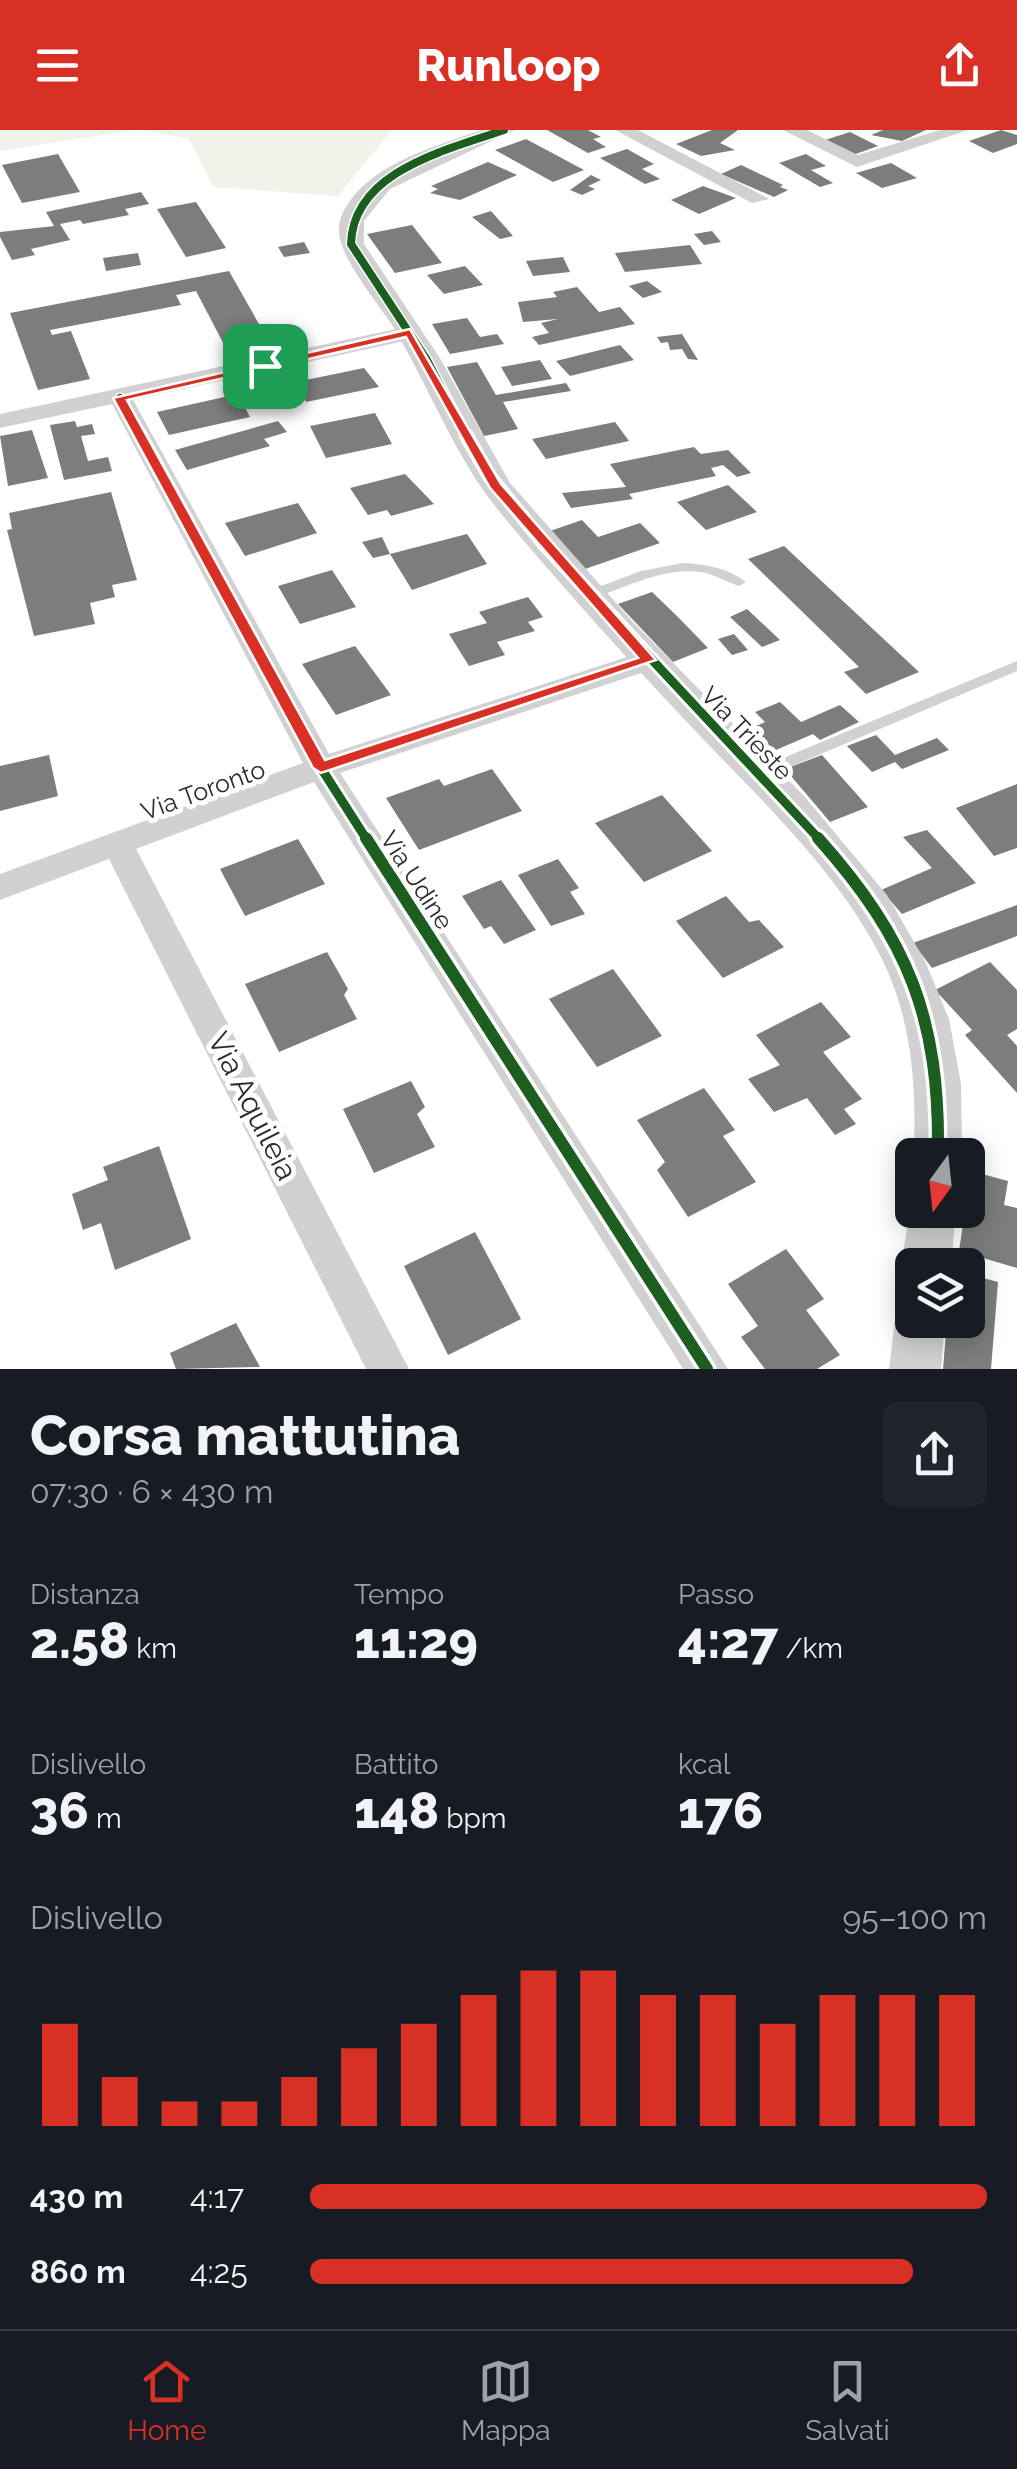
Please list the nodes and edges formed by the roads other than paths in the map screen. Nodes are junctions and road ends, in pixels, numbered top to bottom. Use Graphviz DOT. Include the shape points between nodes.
graph roads {
  1 [pos="504,130"];
  2 [pos="624,130"];
  3 [pos="792,130"];
  4 [pos="959,130"];
  5 [pos="759,199"];
  6 [pos="410,333"];
  7 [pos="120,398"];
  8 [pos="0,421"];
  9 [pos="739,582"];
  10 [pos="590,595"];
  11 [pos="649,660"];
  12 [pos="1017,666"];
  13 [pos="321,768"];
  14 [pos="759,774"];
  15 [pos="117,843"];
  16 [pos="0,886"];
  17 [pos="940,1138"];
  18 [pos="918,1338"];
  19 [pos="388,1369"];
  20 [pos="707,1369"];
  21 [pos="915,1369"];
  1 -- 6 [label="street, Via Trieste" via="406,169 352,214 351,244"];
  2 -- 5 [label="street"];
  3 -- 4 [label="street" via="857,162"];
  6 -- 7 [label="street"];
  6 -- 10 [label="street, Via Trieste" via="495,486"];
  7 -- 8 [label="street"];
  7 -- 13 [label="street, Via Udine"];
  9 -- 10 [label="lane" via="724,573 673,567"];
  10 -- 11 [label="street, Via Trieste"];
  11 -- 13 [label="street, Via Toronto"];
  11 -- 14 [label="street, Via Trieste"];
  12 -- 14 [label="lane"];
  13 -- 15 [label="street, Via Toronto"];
  13 -- 20 [label="street, Via Udine"];
  14 -- 17 [label="street, Via Trieste" via="848,867 894,935 922,997 936,1051"];
  15 -- 16 [label="street, Via Toronto"];
  15 -- 19 [label="street, Via Aquileia"];
  18 -- 21 [label="street"];
}
